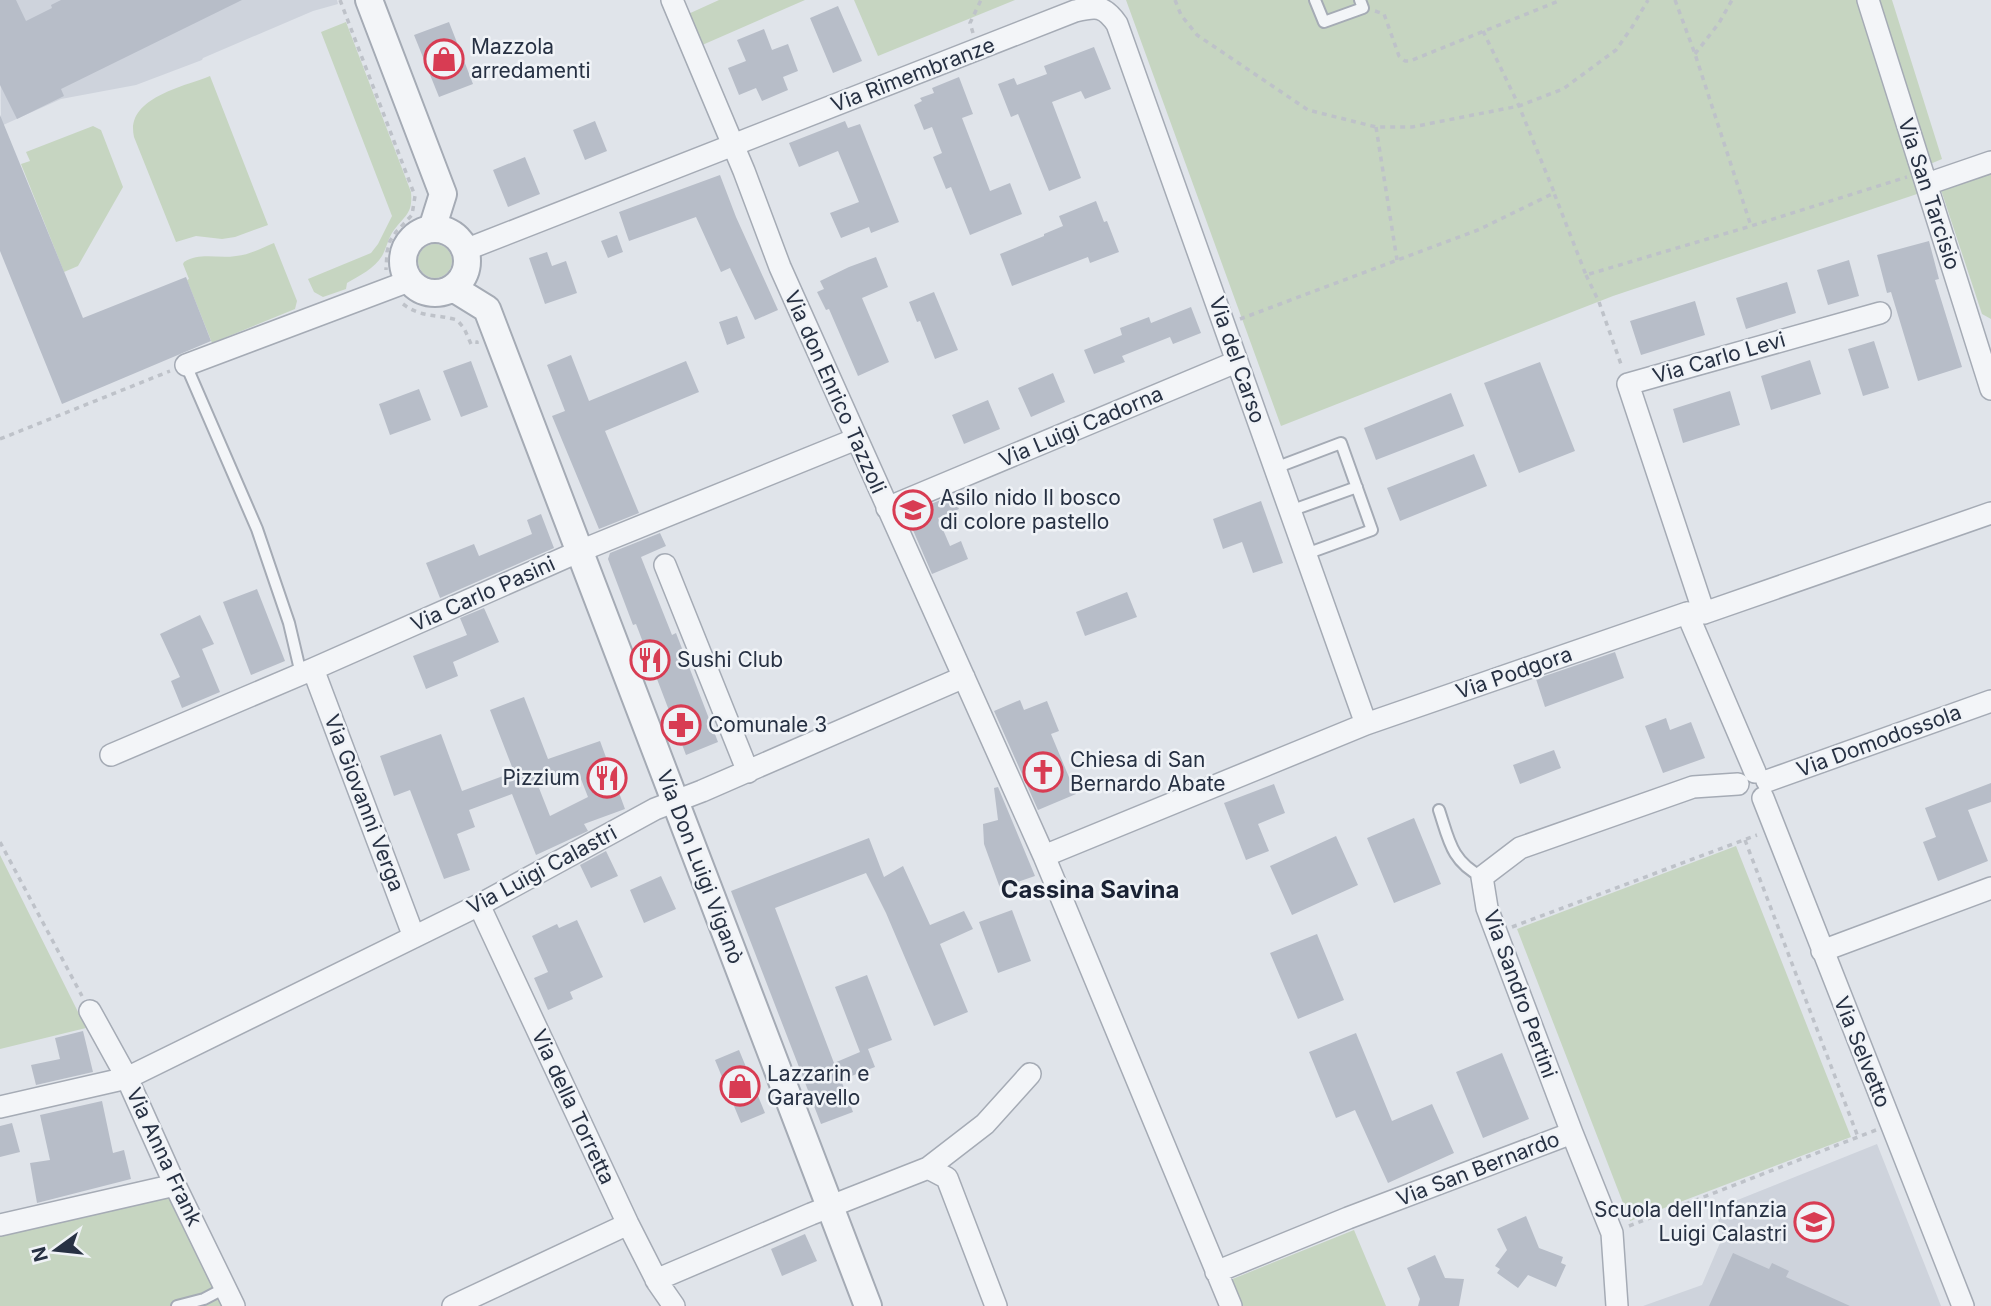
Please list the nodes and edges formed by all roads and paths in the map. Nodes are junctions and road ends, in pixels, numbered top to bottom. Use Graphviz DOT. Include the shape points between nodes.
graph roads {
  1 [pos="369,0"];
  2 [pos="672,0"];
  3 [pos="981,0"];
  4 [pos="1175,0"];
  5 [pos="1315,0"];
  6 [pos="1560,0"];
  7 [pos="1648,0"];
  8 [pos="1675,0"];
  9 [pos="1732,0"];
  10 [pos="1868,0"];
  11 [pos="1098,4"];
  12 [pos="1362,4"];
  13 [pos="1483,31"];
  14 [pos="978,50"];
  15 [pos="1695,54"];
  16 [pos="1519,106"];
  17 [pos="1376,127"];
  18 [pos="733,146"];
  19 [pos="1991,162"];
  20 [pos="1924,179"];
  21 [pos="1554,192"];
  22 [pos="1751,226"];
  23 [pos="432,229"];
  24 [pos="465,250"];
  25 [pos="1397,261"];
  26 [pos="1586,275"];
  27 [pos="409,281"];
  28 [pos="453,288"];
  29 [pos="1880,313"];
  30 [pos="1225,325"];
  31 [pos="1983,335"];
  32 [pos="1236,362"];
  33 [pos="186,365"];
  34 [pos="1628,384"];
  35 [pos="1991,389"];
  36 [pos="0,439"];
  37 [pos="856,439"];
  38 [pos="1275,468"];
  39 [pos="1357,487"];
  40 [pos="887,509"];
  41 [pos="1290,511"];
  42 [pos="1991,513"];
  43 [pos="580,551"];
  44 [pos="1306,554"];
  45 [pos="665,565"];
  46 [pos="1696,613"];
  47 [pos="307,672"];
  48 [pos="964,677"];
  49 [pos="1991,701"];
  50 [pos="1366,724"];
  51 [pos="111,755"];
  52 [pos="748,772"];
  53 [pos="1756,784"];
  54 [pos="675,800"];
  55 [pos="1439,810"];
  56 [pos="1775,829"];
  57 [pos="1745,840"];
  58 [pos="0,842"];
  59 [pos="1044,856"];
  60 [pos="1482,877"];
  61 [pos="1991,888"];
  62 [pos="479,905"];
  63 [pos="1496,932"];
  64 [pos="414,937"];
  65 [pos="1822,951"];
  66 [pos="90,1011"];
  67 [pos="1030,1074"];
  68 [pos="127,1078"];
  69 [pos="0,1107"];
  70 [pos="1891,1124"];
  71 [pos="1572,1133"];
  72 [pos="1858,1137"];
  73 [pos="937,1173"];
  74 [pos="176,1185"];
  75 [pos="830,1207"];
  76 [pos="628,1224"];
  77 [pos="0,1225"];
  78 [pos="1612,1233"];
  79 [pos="1216,1272"];
  80 [pos="656,1280"];
  81 [pos="229,1297"];
  82 [pos="177,1306"];
  83 [pos="453,1306"];
  84 [pos="674,1306"];
  85 [pos="868,1306"];
  86 [pos="996,1306"];
  87 [pos="1231,1306"];
  88 [pos="1617,1306"];
  89 [pos="1963,1306"];
  1 -- 23 [label="street" via="443,194"];
  2 -- 18 [label="street, Via don Enrico Tazzoli"];
  3 -- 14 [label="path" via="970,23"];
  4 -- 17 [label="path" via="1198,35 1308,110"];
  5 -- 12 [label="lane" via="1324,22"];
  6 -- 13 [label="path"];
  7 -- 16 [label="path" via="1616,50 1563,89"];
  8 -- 15 [label="path"];
  9 -- 15 [label="path"];
  10 -- 20 [label="street, Via San Tarcisio"];
  11 -- 14 [label="street, Via Rimembranze"];
  11 -- 30 [label="street, Via del Carso" via="1117,24"];
  12 -- 13 [label="path" via="1384,14 1405,61"];
  13 -- 16 [label="path"];
  14 -- 18 [label="street, Via Rimembranze"];
  15 -- 22 [label="path"];
  16 -- 17 [label="path" via="1412,127"];
  16 -- 21 [label="path"];
  17 -- 25 [label="path"];
  18 -- 24 [label="street, Via Rimembranze"];
  18 -- 37 [label="street, Via don Enrico Tazzoli"];
  19 -- 20 [label="street"];
  20 -- 22 [label="path"];
  20 -- 31 [label="street, Via San Tarcisio"];
  21 -- 25 [label="path" via="1478,230"];
  21 -- 26 [label="path"];
  22 -- 26 [label="path"];
  23 -- 24 [label="street" via="452,234"];
  23 -- 27 [label="street" via="419,233 405,248 402,261"];
  24 -- 28 [label="street" via="466,271"];
  25 -- 30 [label="path"];
  26 -- 34 [label="path"];
  27 -- 28 [label="street" via="433,294"];
  27 -- 33 [label="street"];
  28 -- 43 [label="street, Via Don Luigi Viganò" via="487,309"];
  29 -- 34 [label="street, Via Carlo Levi"];
  30 -- 32 [label="street, Via del Carso"];
  31 -- 35 [label="street, Via San Tarcisio"];
  32 -- 38 [label="street, Via del Carso"];
  32 -- 40 [label="street, Via Luigi Cadorna"];
  33 -- 36 [label="path"];
  33 -- 47 [label="lane" via="257,529"];
  34 -- 46 [label="street, Via Carlo Levi"];
  37 -- 40 [label="street, Via don Enrico Tazzoli"];
  37 -- 43 [label="street, Via Carlo Pasini"];
  38 -- 39 [label="lane" via="1341,443"];
  38 -- 41 [label="street, Via del Carso"];
  39 -- 41 [label="lane"];
  39 -- 44 [label="lane" via="1373,530"];
  40 -- 48 [label="street, Via don Enrico Tazzoli"];
  41 -- 44 [label="street, Via del Carso"];
  42 -- 46 [label="street, Via Podgora"];
  43 -- 47 [label="street, Via Carlo Pasini"];
  43 -- 54 [label="street, Via Don Luigi Viganò"];
  44 -- 50 [label="street, Via del Carso"];
  45 -- 52 [label="street"];
  46 -- 50 [label="street, Via Podgora"];
  46 -- 53 [label="street, Via Selvetto"];
  47 -- 51 [label="street, Via Carlo Pasini"];
  47 -- 64 [label="street, Via Giovanni Verga"];
  48 -- 52 [label="street, Via Luigi Calastri"];
  48 -- 59 [label="street, Via don Enrico Tazzoli"];
  49 -- 53 [label="street, Via Domodossola"];
  50 -- 59 [label="street, Via Podgora"];
  52 -- 54 [label="street, Via Luigi Calastri"];
  53 -- 56 [label="street, Via Selvetto"];
  53 -- 60 [label="street" via="1693,787 1520,848"];
  54 -- 62 [label="street, Via Luigi Calastri"];
  54 -- 75 [label="street, Via Don Luigi Viganò"];
  55 -- 60 [label="lane" via="1454,855"];
  56 -- 57 [label="path"];
  56 -- 65 [label="street, Via Selvetto"];
  57 -- 63 [label="path"];
  57 -- 72 [label="path"];
  58 -- 66 [label="path"];
  59 -- 79 [label="street"];
  60 -- 63 [label="street, Via Sandro Pertini"];
  61 -- 65 [label="street"];
  62 -- 64 [label="street, Via Luigi Calastri"];
  62 -- 76 [label="street, Via della Torretta"];
  63 -- 71 [label="street, Via Sandro Pertini"];
  64 -- 68 [label="street, Via Luigi Calastri"];
  65 -- 70 [label="street, Via Selvetto"];
  66 -- 68 [label="street, Via Anna Frank"];
  67 -- 73 [label="street"];
  68 -- 69 [label="street, Via Luigi Calastri"];
  68 -- 74 [label="street, Via Anna Frank"];
  70 -- 72 [label="path"];
  70 -- 89 [label="street, Via Selvetto"];
  71 -- 78 [label="street, Via San Bernardo"];
  71 -- 79 [label="street, Via San Bernardo"];
  72 -- 78 [label="path"];
  73 -- 75 [label="street"];
  73 -- 86 [label="street"];
  74 -- 77 [label="street"];
  74 -- 81 [label="street, Via Anna Frank"];
  75 -- 80 [label="street"];
  75 -- 85 [label="street, Via Don Luigi Viganò"];
  76 -- 80 [label="street, Via della Torretta"];
  76 -- 83 [label="street"];
  78 -- 88 [label="street, Via San Bernardo"];
  79 -- 87 [label="street"];
  80 -- 84 [label="street, Via della Torretta"];
  81 -- 82 [label="lane"];
}
